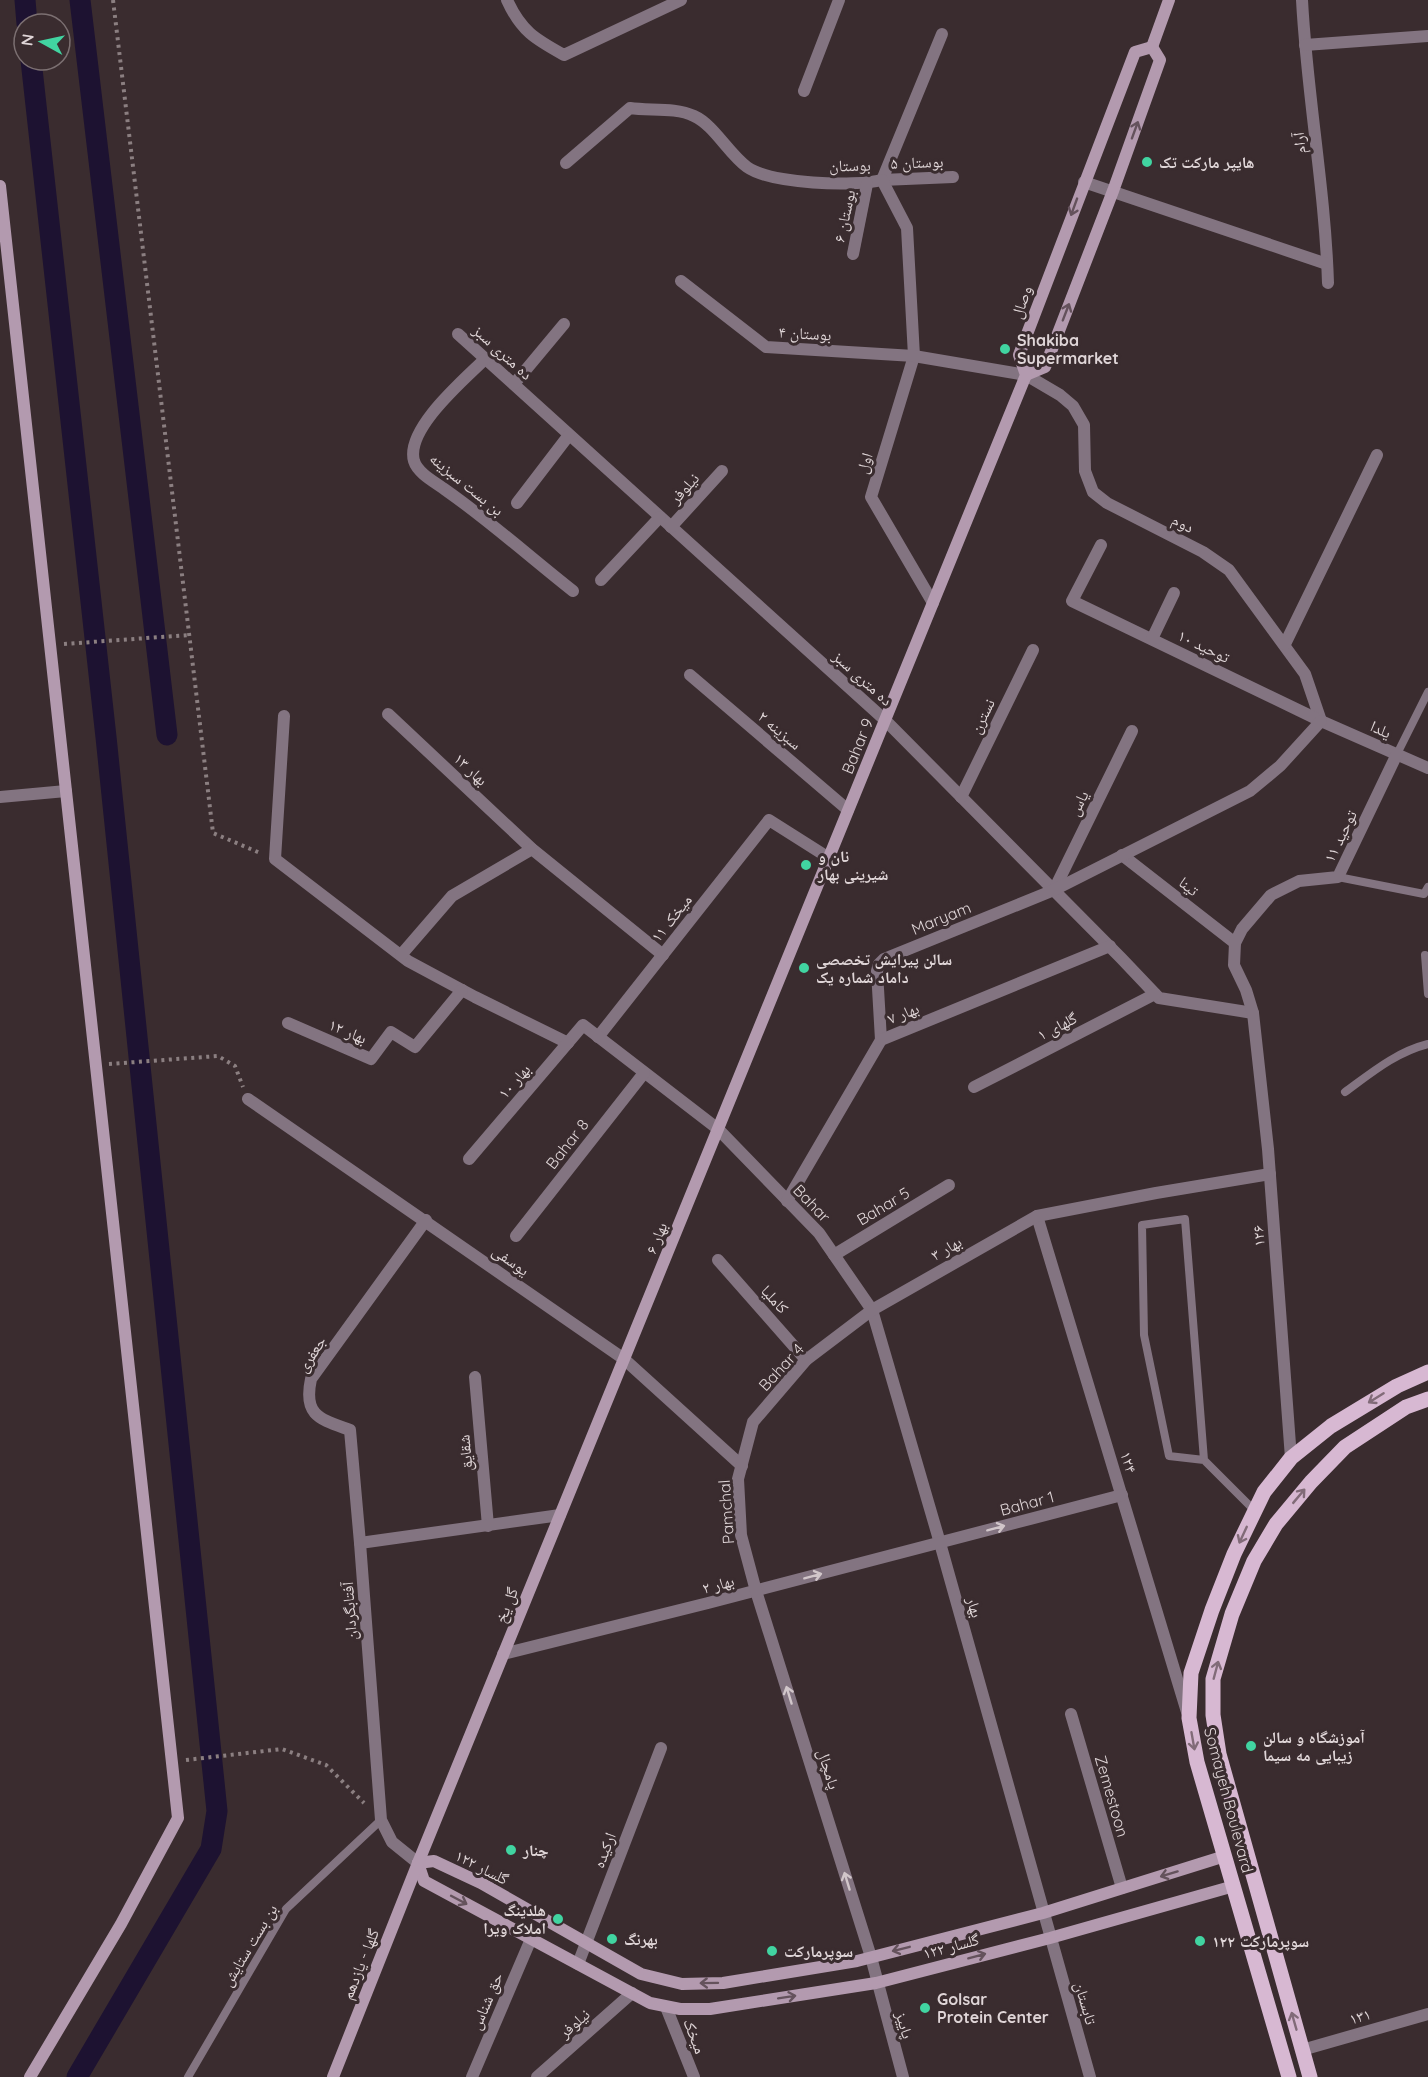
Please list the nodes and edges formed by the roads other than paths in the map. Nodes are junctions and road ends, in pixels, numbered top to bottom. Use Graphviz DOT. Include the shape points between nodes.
graph roads {
  1 [pos="507,0"];
  2 [pos="681,0"];
  3 [pos="839,0"];
  4 [pos="1169,0"];
  5 [pos="1302,0"];
  6 [pos="942,34"];
  7 [pos="1428,36"];
  8 [pos="1305,45"];
  9 [pos="1152,47"];
  10 [pos="804,91"];
  11 [pos="566,163"];
  12 [pos="953,177"];
  13 [pos="882,180"];
  14 [pos="1084,182"];
  15 [pos="867,184"];
  16 [pos="0,186"];
  17 [pos="1113,191"];
  18 [pos="852,254"];
  19 [pos="1327,264"];
  20 [pos="681,281"];
  21 [pos="1328,283"];
  22 [pos="564,324"];
  23 [pos="458,334"];
  24 [pos="914,356"];
  25 [pos="485,359"];
  26 [pos="1026,375"];
  27 [pos="514,384"];
  28 [pos="569,435"];
  29 [pos="1377,455"];
  30 [pos="722,471"];
  31 [pos="517,503"];
  32 [pos="660,517"];
  33 [pos="671,527"];
  34 [pos="1101,545"];
  35 [pos="601,580"];
  36 [pos="573,591"];
  37 [pos="1174,593"];
  38 [pos="933,603"];
  39 [pos="1152,639"];
  40 [pos="1285,644"];
  41 [pos="1033,650"];
  42 [pos="690,675"];
  43 [pos="1428,692"];
  44 [pos="388,714"];
  45 [pos="284,716"];
  46 [pos="885,720"];
  47 [pos="1321,721"];
  48 [pos="1132,730"];
  49 [pos="1397,754"];
  50 [pos="1428,768"];
  51 [pos="66,791"];
  52 [pos="960,797"];
  53 [pos="0,798"];
  54 [pos="848,810"];
  55 [pos="532,849"];
  56 [pos="1122,855"];
  57 [pos="829,858"];
  58 [pos="1338,877"];
  59 [pos="1428,886"];
  60 [pos="1054,890"];
  61 [pos="1235,943"];
  62 [pos="1110,946"];
  63 [pos="400,955"];
  64 [pos="663,955"];
  65 [pos="1425,955"];
  66 [pos="462,990"];
  67 [pos="1155,994"];
  68 [pos="1428,994"];
  69 [pos="1253,1013"];
  70 [pos="288,1023"];
  71 [pos="583,1025"];
  72 [pos="597,1037"];
  73 [pos="881,1040"];
  74 [pos="568,1043"];
  75 [pos="1428,1044"];
  76 [pos="644,1073"];
  77 [pos="974,1087"];
  78 [pos="1345,1092"];
  79 [pos="248,1099"];
  80 [pos="718,1129"];
  81 [pos="469,1159"];
  82 [pos="1270,1174"];
  83 [pos="949,1185"];
  84 [pos="788,1201"];
  85 [pos="1037,1216"];
  86 [pos="426,1220"];
  87 [pos="516,1236"];
  88 [pos="834,1255"];
  89 [pos="718,1260"];
  90 [pos="872,1310"];
  91 [pos="624,1359"];
  92 [pos="806,1360"];
  93 [pos="1428,1372"];
  94 [pos="475,1377"];
  95 [pos="1428,1399"];
  96 [pos="1291,1458"];
  97 [pos="1204,1460"];
  98 [pos="742,1466"];
  99 [pos="1122,1495"];
  100 [pos="1255,1510"];
  101 [pos="560,1515"];
  102 [pos="488,1526"];
  103 [pos="360,1543"];
  104 [pos="940,1543"];
  105 [pos="756,1591"];
  106 [pos="503,1654"];
  107 [pos="1071,1714"];
  108 [pos="1189,1719"];
  109 [pos="661,1748"];
  110 [pos="381,1820"];
  111 [pos="1246,1850"];
  112 [pos="1225,1856"];
  113 [pos="418,1863"];
  114 [pos="1255,1880"];
  115 [pos="1234,1886"];
  116 [pos="1122,1888"];
  117 [pos="1043,1913"];
  118 [pos="1050,1938"];
  119 [pos="531,1939"];
  120 [pos="586,1944"];
  121 [pos="871,1957"];
  122 [pos="578,1964"];
  123 [pos="876,1983"];
  124 [pos="633,1994"];
  125 [pos="666,2007"];
  126 [pos="1428,2014"];
  127 [pos="1302,2050"];
  128 [pos="30,2077"];
  129 [pos="188,2077"];
  130 [pos="333,2077"];
  131 [pos="472,2077"];
  132 [pos="537,2077"];
  133 [pos="694,2077"];
  134 [pos="903,2077"];
  135 [pos="1090,2077"];
  136 [pos="1289,2077"];
  137 [pos="1310,2077"];
  1 -- 2 [label="street" via="515,18 536,40 564,55"];
  3 -- 10 [label="street"];
  4 -- 9 [label="main road"];
  5 -- 8 [label="street, آرام"];
  6 -- 13 [label="street"];
  7 -- 8 [label="street"];
  8 -- 19 [label="street, آرام"];
  9 -- 14 [label="main road, وصال" via="1135,52"];
  17 -- 9 [label="main road, one-way" via="1160,60"];
  11 -- 15 [label="street, بوستان" via="630,108 694,116 746,166 759,172 795,181"];
  12 -- 13 [label="street, بوستان ۵"];
  13 -- 15 [label="street, بوستان"];
  13 -- 24 [label="street, بوستان" via="907,228"];
  14 -- 17 [label="street"];
  14 -- 26 [label="main road, وصال, one-way" via="1019,355"];
  15 -- 18 [label="street, بوستان ۶"];
  16 -- 51 [label="main road"];
  17 -- 19 [label="street"];
  26 -- 17 [label="main road, one-way" via="1045,367"];
  19 -- 21 [label="street, آرام"];
  20 -- 24 [label="street, بوستان ۴" via="766,347"];
  22 -- 27 [label="street"];
  23 -- 25 [label="street, ده متری سبز"];
  24 -- 26 [label="street"];
  24 -- 38 [label="street, اول" via="871,497"];
  25 -- 27 [label="street, ده متری سبز"];
  25 -- 36 [label="street, بن بست سبزینه" via="431,413 415,444 414,460 420,471"];
  26 -- 38 [label="main road, Bahar 9"];
  26 -- 40 [label="street, دوم" via="1060,394 1084,425 1085,471 1093,492 1229,570"];
  27 -- 28 [label="street, ده متری سبز"];
  28 -- 31 [label="street"];
  28 -- 32 [label="street, ده متری سبز"];
  29 -- 40 [label="street"];
  30 -- 33 [label="street, نیلوفر"];
  32 -- 33 [label="street, ده متری سبز"];
  32 -- 35 [label="street"];
  33 -- 46 [label="street, ده متری سبز"];
  34 -- 39 [label="street, توحید ۱۰" via="1072,601"];
  37 -- 39 [label="street"];
  38 -- 46 [label="main road, Bahar 9"];
  39 -- 47 [label="street, توحید ۱۰"];
  40 -- 47 [label="street, دوم" via="1305,674"];
  41 -- 52 [label="street, نسترن"];
  42 -- 54 [label="street, سبزینه ۲"];
  43 -- 49 [label="lane"];
  44 -- 55 [label="street, بهار ۱۳"];
  45 -- 63 [label="street" via="275,859"];
  46 -- 52 [label="street, ده متری سبز"];
  46 -- 54 [label="main road, Bahar 9"];
  47 -- 49 [label="street, یلدا"];
  47 -- 56 [label="street, Maryam" via="1280,766 1250,791"];
  48 -- 60 [label="street, یاس"];
  49 -- 50 [label="street, یلدا"];
  49 -- 58 [label="street, توحید ۱۱"];
  51 -- 53 [label="street"];
  51 -- 128 [label="main road" via="178,1818"];
  52 -- 60 [label="street, ده متری سبز"];
  54 -- 57 [label="main road, Bahar 9"];
  55 -- 63 [label="street" via="452,896"];
  55 -- 64 [label="street, بهار ۱۳"];
  56 -- 60 [label="street, Maryam"];
  56 -- 61 [label="street, تینا"];
  57 -- 64 [label="street, میخک ۱۱" via="769,820"];
  57 -- 80 [label="main road, Bahar 9"];
  58 -- 59 [label="lane" via="1424,894"];
  58 -- 61 [label="street, توحید ۱۱" via="1299,882 1271,895"];
  60 -- 62 [label="street, ده متری سبز"];
  60 -- 73 [label="street, Maryam" via="884,959 877,971"];
  61 -- 69 [label="street" via="1234,965"];
  62 -- 67 [label="street, ده متری سبز"];
  62 -- 73 [label="street, بهار ۷"];
  63 -- 66 [label="street"];
  64 -- 72 [label="street, میخک ۱۱"];
  65 -- 68 [label="lane"];
  66 -- 70 [label="street, بهار ۱۲" via="415,1047 391,1032 371,1059"];
  66 -- 74 [label="street"];
  67 -- 69 [label="street" via="1159,998"];
  67 -- 77 [label="street, گلهای ۱"];
  69 -- 82 [label="street, ۱۲۶"];
  71 -- 72 [label="street, Bahar"];
  71 -- 74 [label="street, بهار ۱۰"];
  72 -- 76 [label="street, Bahar"];
  73 -- 84 [label="street, بهار ۷"];
  74 -- 81 [label="street, بهار ۱۰"];
  75 -- 78 [label="lane" via="1383,1064"];
  76 -- 80 [label="street, Bahar"];
  76 -- 87 [label="street, Bahar 8"];
  79 -- 86 [label="street, یوسفی"];
  80 -- 84 [label="street, Bahar"];
  80 -- 91 [label="main road, بهار ۶"];
  82 -- 85 [label="street, بهار ۳"];
  82 -- 96 [label="street, ۱۲۶"];
  83 -- 88 [label="street, Bahar 5"];
  84 -- 88 [label="street, Bahar"];
  85 -- 90 [label="street, بهار ۳"];
  85 -- 99 [label="street, ۱۲۴"];
  86 -- 91 [label="street, یوسفی"];
  86 -- 103 [label="street, جعفری" via="311,1379 312,1410 320,1419 350,1430"];
  88 -- 90 [label="street, Bahar"];
  89 -- 92 [label="street, کاملیا"];
  90 -- 92 [label="street, Bahar 4"];
  90 -- 104 [label="street, بهار"];
  91 -- 98 [label="street, یوسفی"];
  91 -- 101 [label="main road, گل یخ"];
  92 -- 98 [label="street, Bahar 4" via="753,1422"];
  93 -- 96 [label="main road, Somayeh Boulevard, one-way" via="1331,1426"];
  94 -- 102 [label="street, شقایق"];
  111 -- 95 [label="main road, Somayeh Boulevard, one-way" via="1219,1754 1213,1715 1213,1679 1232,1614 1254,1561 1276,1524 1311,1482 1345,1447 1406,1407"];
  96 -- 100 [label="main road, Somayeh Boulevard"];
  97 -- 97 [label="lane" via="1185,1219 1142,1225 1144,1335 1169,1456"];
  97 -- 100 [label="lane"];
  98 -- 105 [label="street, Pamchal" via="738,1479 741,1535"];
  104 -- 99 [label="street, Bahar 1, one-way"];
  99 -- 108 [label="street, ۱۲۴"];
  100 -- 108 [label="main road, Somayeh Boulevard, one-way" via="1212,1610 1191,1673"];
  101 -- 102 [label="street"];
  101 -- 106 [label="main road, گل یخ"];
  102 -- 103 [label="street"];
  103 -- 110 [label="street, آفتابگردان"];
  105 -- 104 [label="street, بهار ۲, one-way"];
  104 -- 117 [label="street, بهار"];
  105 -- 106 [label="street, بهار ۲"];
  121 -- 105 [label="street, پامچال, one-way"];
  106 -- 113 [label="main road, گل یخ"];
  107 -- 116 [label="street, Zemestoon"];
  108 -- 112 [label="main road, Somayeh Boulevard, one-way" via="1197,1762"];
  109 -- 120 [label="street, ارکیده"];
  110 -- 113 [label="street, آفتابگردان" via="392,1842"];
  110 -- 129 [label="lane, بن بست ستایش" via="286,1909"];
  111 -- 112 [label="main road"];
  111 -- 114 [label="main road, Somayeh Boulevard"];
  112 -- 115 [label="main road, Somayeh Boulevard"];
  112 -- 116 [label="main road, گلسار ۱۲۲, one-way"];
  113 -- 119 [label="main road, گلسار ۱۲۲, one-way" via="424,1881"];
  113 -- 120 [label="main road, گلسار ۱۲۲" via="434,1861 481,1883"];
  113 -- 130 [label="main road, گلها - یازدهم"];
  114 -- 115 [label="main road"];
  127 -- 114 [label="main road, Somayeh Boulevard, one-way"];
  115 -- 118 [label="main road, گلسار ۱۲۲"];
  115 -- 136 [label="main road, Somayeh Boulevard"];
  116 -- 117 [label="main road, گلسار ۱۲۲"];
  117 -- 118 [label="street, بهار"];
  117 -- 121 [label="main road, گلسار ۱۲۲, one-way"];
  123 -- 118 [label="main road, گلسار ۱۲۲, one-way"];
  118 -- 135 [label="street, تابستان"];
  119 -- 122 [label="main road, گلسار ۱۲۲"];
  119 -- 131 [label="street, حق شناس"];
  121 -- 120 [label="main road, گلسار ۱۲۲, one-way" via="723,1983 682,1984 642,1974"];
  120 -- 122 [label="street, ارکیده"];
  121 -- 123 [label="street, پامچال"];
  122 -- 124 [label="main road, گلسار ۱۲۲"];
  125 -- 123 [label="main road, گلسار ۱۲۲, one-way" via="710,2009"];
  123 -- 134 [label="street, پاییز"];
  124 -- 125 [label="main road, گلسار ۱۲۲"];
  124 -- 132 [label="street, نیلوفر"];
  125 -- 133 [label="street, میخک"];
  126 -- 127 [label="street, ۱۳۱"];
  127 -- 137 [label="main road, Somayeh Boulevard"];
}
